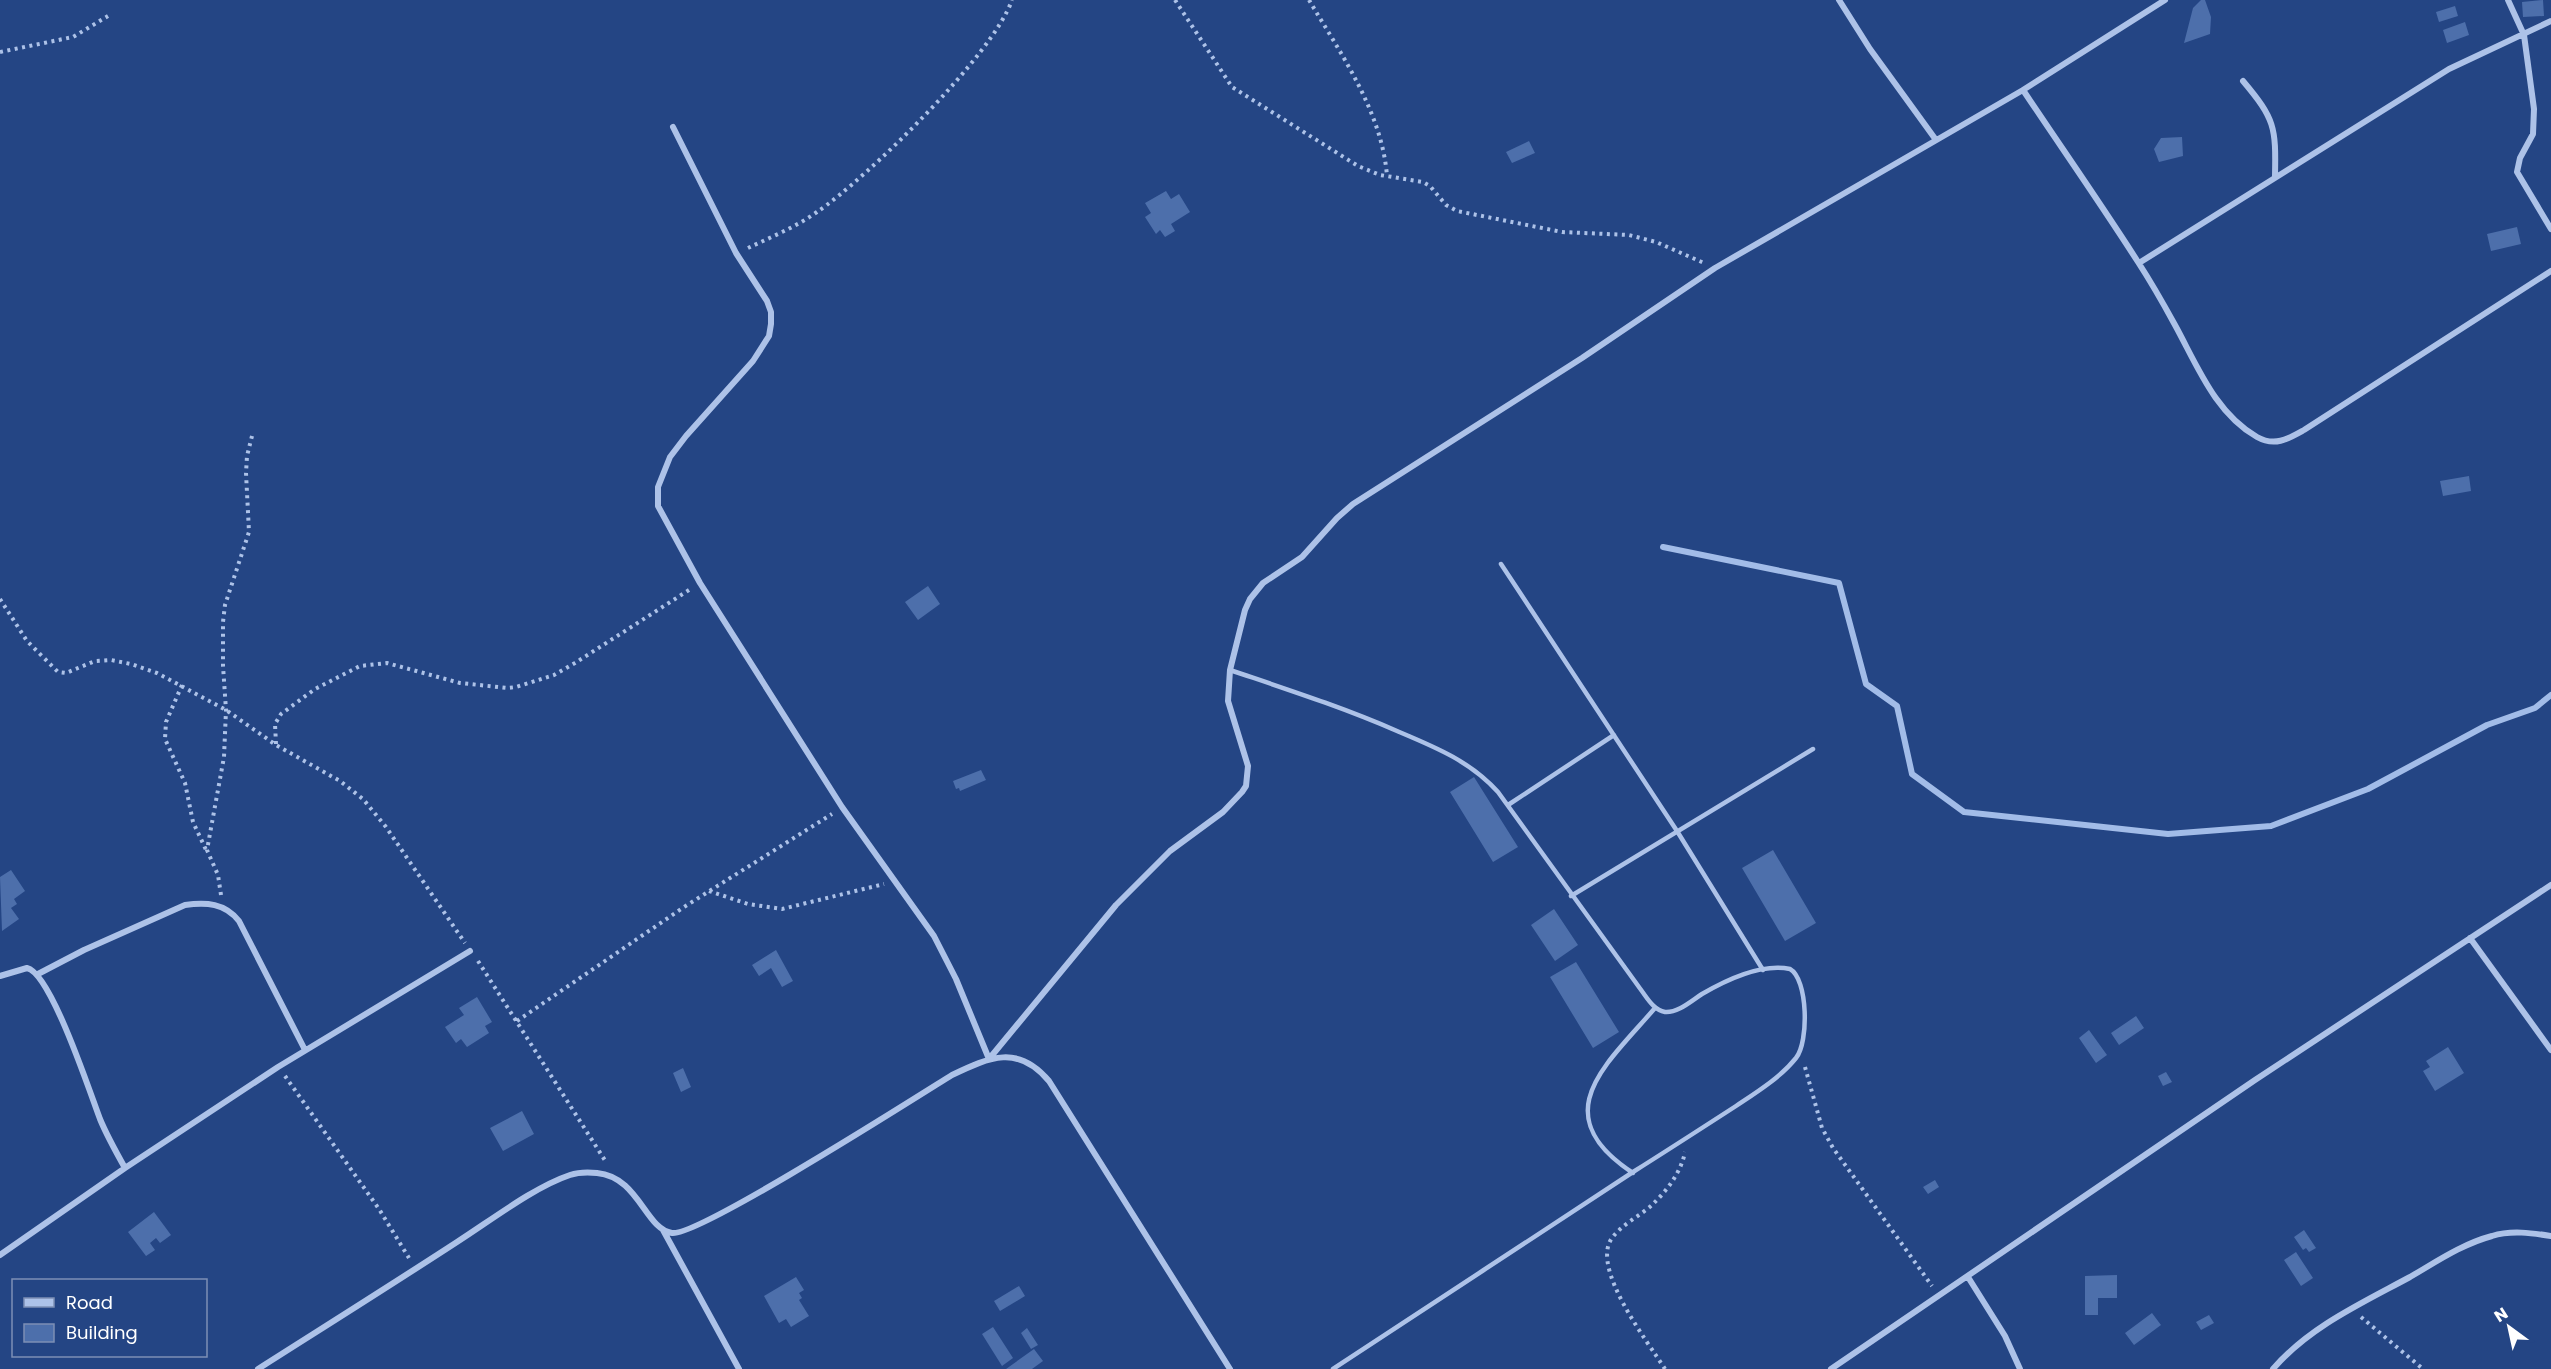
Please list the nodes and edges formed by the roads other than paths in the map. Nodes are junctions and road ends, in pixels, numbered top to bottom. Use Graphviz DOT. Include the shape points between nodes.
graph roads {
  1 [pos="1839,0"];
  2 [pos="2165,0"];
  3 [pos="2508,0"];
  4 [pos="2551,21"];
  5 [pos="2524,35"];
  6 [pos="2243,81"];
  7 [pos="2024,90"];
  8 [pos="673,127"];
  9 [pos="1936,140"];
  10 [pos="2275,176"];
  11 [pos="2551,229"];
  12 [pos="2139,263"];
  13 [pos="2551,271"];
  14 [pos="1501,564"];
  15 [pos="1230,670"];
  16 [pos="1614,735"];
  17 [pos="1812,749"];
  18 [pos="1508,806"];
  19 [pos="1677,831"];
  20 [pos="2551,885"];
  21 [pos="1571,896"];
  22 [pos="2470,938"];
  23 [pos="470,951"];
  24 [pos="1763,970"];
  25 [pos="38,974"];
  26 [pos="0,976"];
  27 [pos="1655,1008"];
  28 [pos="305,1050"];
  29 [pos="2551,1050"];
  30 [pos="989,1059"];
  31 [pos="125,1168"];
  32 [pos="1633,1173"];
  33 [pos="663,1229"];
  34 [pos="2551,1236"];
  35 [pos="0,1256"];
  36 [pos="1968,1277"];
  37 [pos="258,1369"];
  38 [pos="739,1369"];
  39 [pos="1230,1369"];
  40 [pos="1333,1369"];
  41 [pos="1831,1369"];
  42 [pos="2020,1369"];
  43 [pos="2273,1369"];
  1 -- 9 [label="street"];
  2 -- 7 [label="street"];
  3 -- 5 [label="street"];
  4 -- 5 [label="street"];
  5 -- 10 [label="street" via="2449,69"];
  5 -- 11 [label="street" via="2534,127 2517,172"];
  6 -- 10 [label="street" via="2263,106 2274,129"];
  7 -- 9 [label="street"];
  7 -- 12 [label="street"];
  8 -- 30 [label="street" via="736,253 771,312 769,336 753,361 670,457 657,492 661,514 700,583 842,807 934,936"];
  9 -- 15 [label="street" via="1715,268 1353,504 1302,557 1256,590 1245,610"];
  10 -- 12 [label="street"];
  12 -- 13 [label="street" via="2213,394 2249,432 2267,442 2284,441 2304,430"];
  14 -- 16 [label="lane"];
  15 -- 18 [label="lane" via="1343,709 1458,758 1487,779"];
  15 -- 30 [label="street" via="1228,701 1248,766 1246,786 1223,812 1170,851 1116,905"];
  16 -- 18 [label="lane"];
  16 -- 19 [label="lane"];
  17 -- 19 [label="lane"];
  18 -- 21 [label="lane"];
  19 -- 21 [label="lane"];
  19 -- 24 [label="lane"];
  20 -- 22 [label="street"];
  21 -- 27 [label="lane"];
  22 -- 29 [label="street"];
  22 -- 36 [label="street"];
  23 -- 28 [label="street"];
  24 -- 27 [label="lane" via="1725,983 1675,1011"];
  24 -- 32 [label="lane" via="1790,969 1798,978 1806,1031 1801,1050 1769,1083"];
  25 -- 26 [label="street" via="27,968"];
  25 -- 28 [label="street" via="185,905 221,906 239,921"];
  25 -- 31 [label="street" via="70,1038 100,1119"];
  27 -- 32 [label="lane" via="1602,1071 1588,1098 1587,1117 1598,1142"];
  28 -- 31 [label="street"];
  30 -- 33 [label="street" via="952,1075 705,1222 676,1233"];
  30 -- 39 [label="street" via="1021,1058 1049,1081"];
  31 -- 35 [label="street"];
  32 -- 40 [label="lane"];
  33 -- 37 [label="street" via="616,1178 579,1173 556,1181"];
  33 -- 38 [label="street"];
  34 -- 43 [label="street" via="2512,1232 2454,1251 2351,1309 2303,1341"];
  36 -- 41 [label="street"];
  36 -- 42 [label="street" via="2005,1336"];
}
